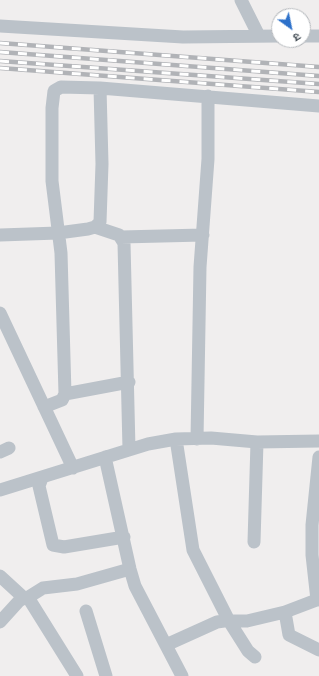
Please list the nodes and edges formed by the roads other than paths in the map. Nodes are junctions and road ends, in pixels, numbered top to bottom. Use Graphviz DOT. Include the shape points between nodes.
graph roads {
  1 [pos="241,0"];
  2 [pos="0,26"];
  3 [pos="259,36"];
  4 [pos="271,36"];
  5 [pos="100,88"];
  6 [pos="208,96"];
  7 [pos="319,106"];
  8 [pos="95,227"];
  9 [pos="58,233"];
  10 [pos="0,235"];
  11 [pos="203,235"];
  12 [pos="121,237"];
  13 [pos="0,313"];
  14 [pos="129,382"];
  15 [pos="65,394"];
  16 [pos="44,407"];
  17 [pos="176,439"];
  18 [pos="197,439"];
  19 [pos="319,441"];
  20 [pos="257,442"];
  21 [pos="129,449"];
  22 [pos="105,457"];
  23 [pos="319,457"];
  24 [pos="74,468"];
  25 [pos="42,478"];
  26 [pos="0,490"];
  27 [pos="124,537"];
  28 [pos="254,542"];
  29 [pos="130,569"];
  30 [pos="0,576"];
  31 [pos="25,598"];
  32 [pos="318,599"];
  33 [pos="86,611"];
  34 [pos="285,612"];
  35 [pos="229,621"];
  36 [pos="0,622"];
  37 [pos="166,644"];
  38 [pos="319,650"];
  39 [pos="255,657"];
  40 [pos="77,676"];
  41 [pos="106,676"];
  42 [pos="182,676"];
  1 -- 3 [label="street"];
  2 -- 3 [label="street" via="183,37"];
  3 -- 4 [label="street"];
  5 -- 6 [label="street"];
  5 -- 8 [label="street" via="101,218"];
  5 -- 9 [label="street" via="61,87 54,91 52,181"];
  6 -- 7 [label="street"];
  6 -- 11 [label="street" via="208,159"];
  8 -- 9 [label="street"];
  8 -- 12 [label="street"];
  9 -- 10 [label="street"];
  9 -- 15 [label="street"];
  11 -- 12 [label="street"];
  11 -- 18 [label="street" via="200,267"];
  12 -- 14 [label="street" via="124,243"];
  13 -- 16 [label="street"];
  14 -- 15 [label="street"];
  14 -- 21 [label="street"];
  15 -- 16 [label="street" via="62,400"];
  16 -- 24 [label="street"];
  17 -- 18 [label="street"];
  17 -- 21 [label="street"];
  17 -- 35 [label="street" via="193,550"];
  18 -- 20 [label="street"];
  19 -- 20 [label="street"];
  20 -- 28 [label="street"];
  21 -- 22 [label="street"];
  22 -- 24 [label="street"];
  22 -- 27 [label="street"];
  23 -- 32 [label="street" via="312,525 312,554"];
  24 -- 25 [label="street"];
  25 -- 26 [label="street"];
  25 -- 27 [label="street" via="39,486 54,545 64,546"];
  27 -- 29 [label="street"];
  29 -- 31 [label="street" via="77,584 43,588"];
  29 -- 37 [label="street" via="135,586"];
  30 -- 31 [label="street"];
  31 -- 36 [label="street" via="15,604"];
  31 -- 40 [label="street" via="32,602"];
  32 -- 34 [label="street"];
  33 -- 41 [label="street"];
  34 -- 35 [label="street" via="247,622"];
  34 -- 38 [label="street" via="289,635"];
  35 -- 37 [label="street" via="217,622"];
  35 -- 39 [label="street" via="248,651"];
  37 -- 42 [label="street"];
}
